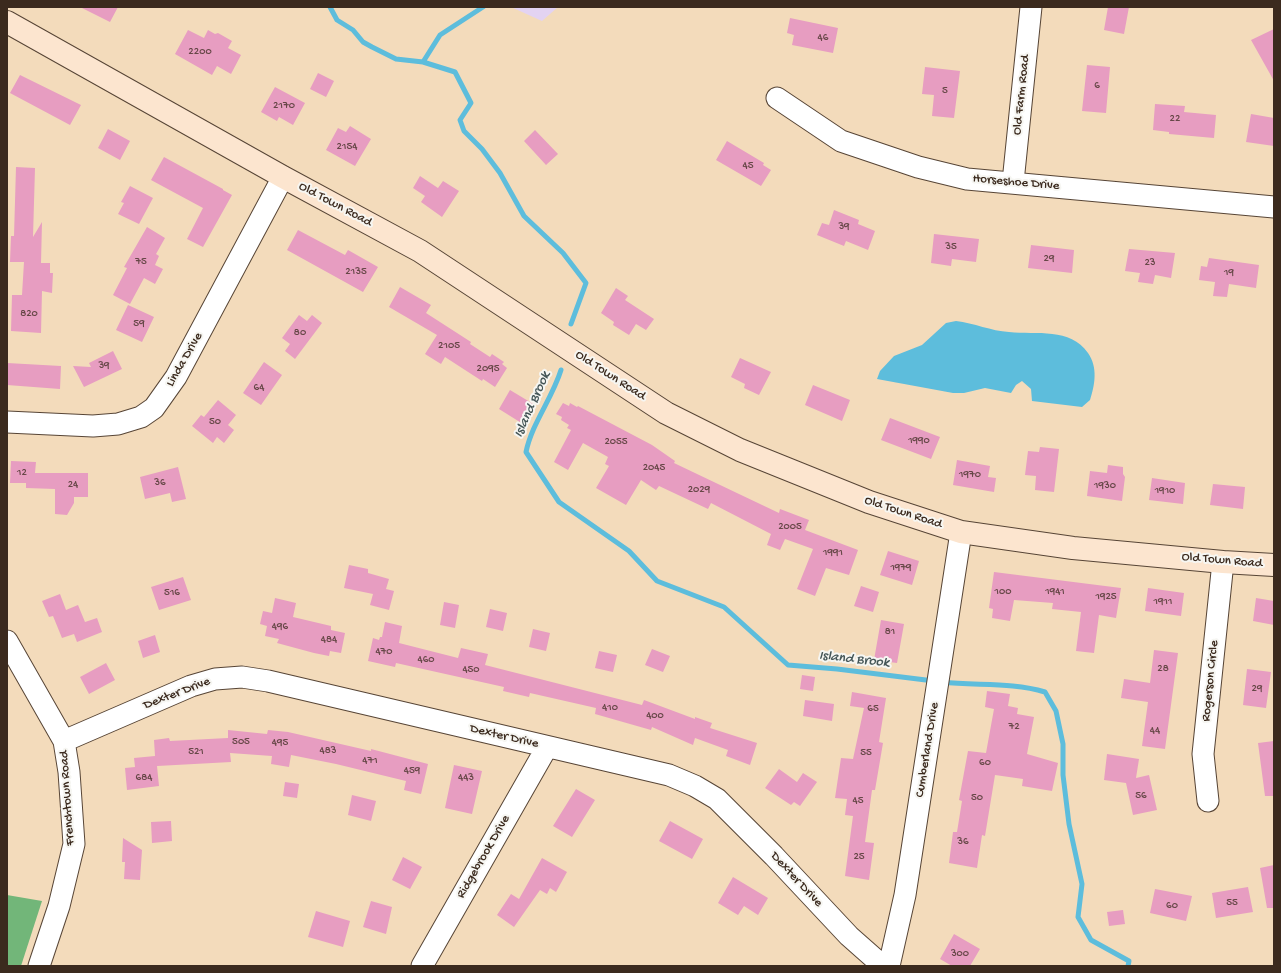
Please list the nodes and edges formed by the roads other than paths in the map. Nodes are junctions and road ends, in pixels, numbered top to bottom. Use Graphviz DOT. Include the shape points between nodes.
graph roads {
  1 [pos="1031,7"];
  2 [pos="7,22"];
  3 [pos="777,98"];
  4 [pos="283,177"];
  5 [pos="1013,182"];
  6 [pos="1274,207"];
  7 [pos="7,422"];
  8 [pos="962,532"];
  9 [pos="1224,562"];
  10 [pos="1274,565"];
  11 [pos="7,641"];
  12 [pos="64,740"];
  13 [pos="547,747"];
  14 [pos="1208,800"];
  15 [pos="39,966"];
  16 [pos="422,966"];
  17 [pos="883,966"];
  18 [pos="889,966"];
  1 -- 5 [label="street, Old Farm Road"];
  2 -- 4 [label="main road, Old Town Road"];
  3 -- 5 [label="street, Horseshoe Drive" via="841,141 918,167 967,179"];
  4 -- 7 [label="street, Linda Drive" via="180,370 154,408 141,417 118,424 93,426"];
  4 -- 8 [label="main road, Old Town Road" via="433,259 666,412 740,450 869,502"];
  5 -- 6 [label="street, Horseshoe Drive"];
  8 -- 9 [label="main road, Old Town Road" via="1073,548"];
  8 -- 18 [label="street, Cumberland Drive" via="905,895"];
  9 -- 10 [label="main road, Old Town Road"];
  9 -- 14 [label="street, Rogerson Circle" via="1203,754"];
  11 -- 12 [label="street, Frenchtown Road"];
  12 -- 13 [label="street, Dexter Drive" via="191,686 215,679 242,678 268,681"];
  12 -- 15 [label="street, Frenchtown Road" via="74,844 59,906"];
  13 -- 16 [label="street, Ridgebrook Drive"];
  13 -- 17 [label="street, Dexter Drive" via="669,775 717,799 849,936"];
}
